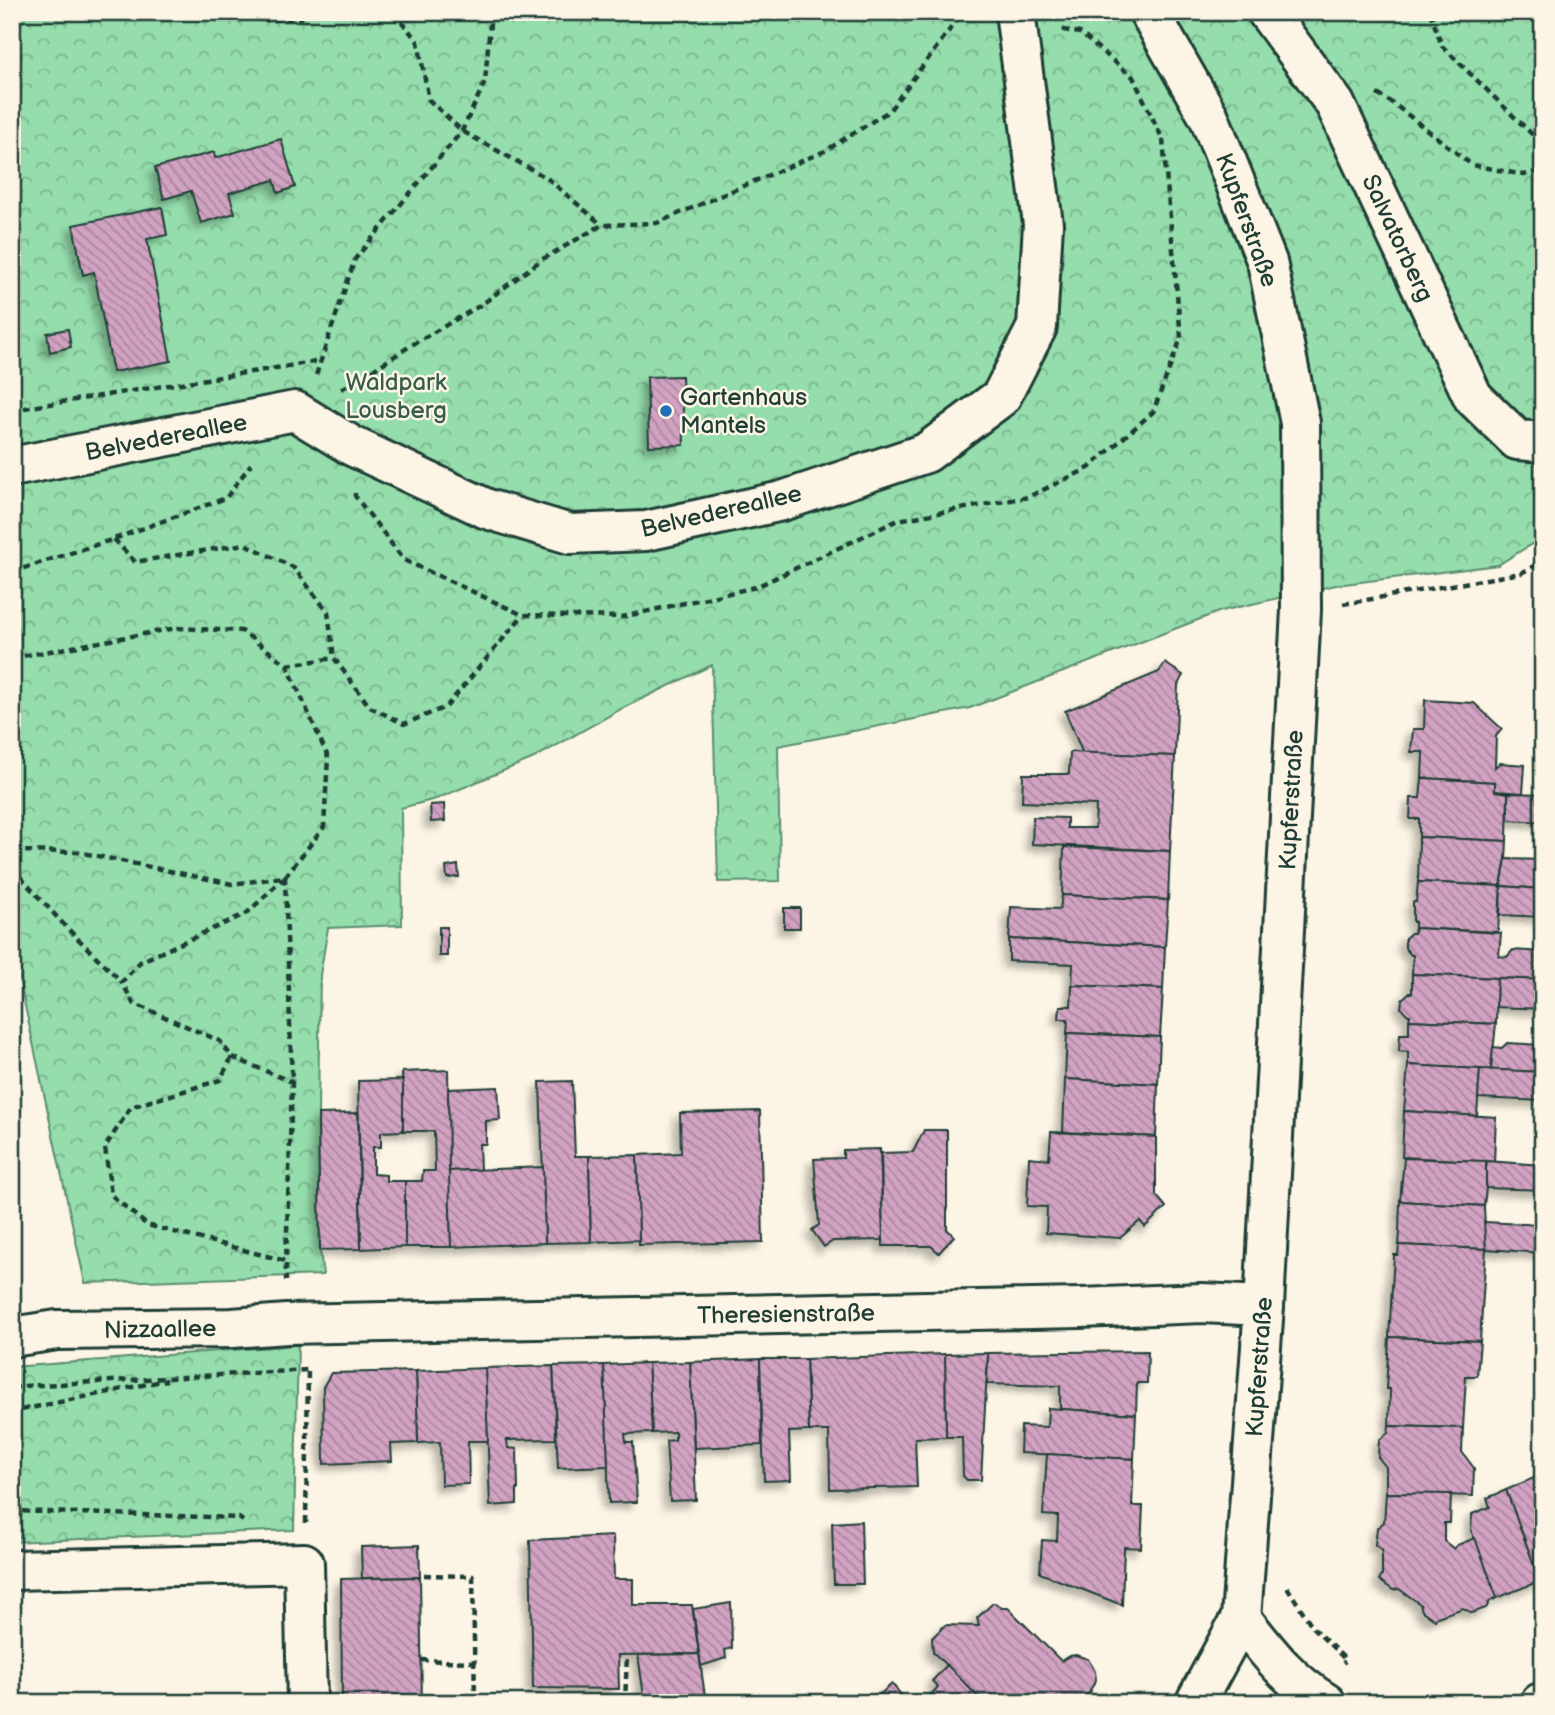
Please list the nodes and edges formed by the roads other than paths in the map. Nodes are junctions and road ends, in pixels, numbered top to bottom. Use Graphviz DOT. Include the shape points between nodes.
graph roads {
  1 [pos="1015,12"];
  2 [pos="1149,12"];
  3 [pos="1267,12"];
  4 [pos="1543,442"];
  5 [pos="12,467"];
  6 [pos="1264,1306"];
  7 [pos="297,1324"];
  8 [pos="12,1337"];
  9 [pos="12,1570"];
  10 [pos="1241,1618"];
  11 [pos="307,1703"];
  12 [pos="1195,1703"];
  13 [pos="1326,1703"];
  1 -- 5 [label="street, Belvedereallee" via="1043,224 1037,327 1001,397 926,453 782,501 646,531 570,534 487,509 352,446 295,411"];
  2 -- 6 [label="street, Kupferstraße" via="1209,117 1267,262 1300,423 1301,610"];
  3 -- 4 [label="street, Salvatorberg" via="1335,104 1474,397 1517,440"];
  6 -- 7 [label="street, Theresienstraße" via="1202,1303"];
  6 -- 10 [label="street, Kupferstraße"];
  7 -- 8 [label="street, Nizzaallee" via="57,1330"];
  9 -- 11 [label="street" via="304,1563"];
  10 -- 12 [label="street, Kupferstraße"];
  10 -- 13 [label="street" via="1278,1665"];
}
